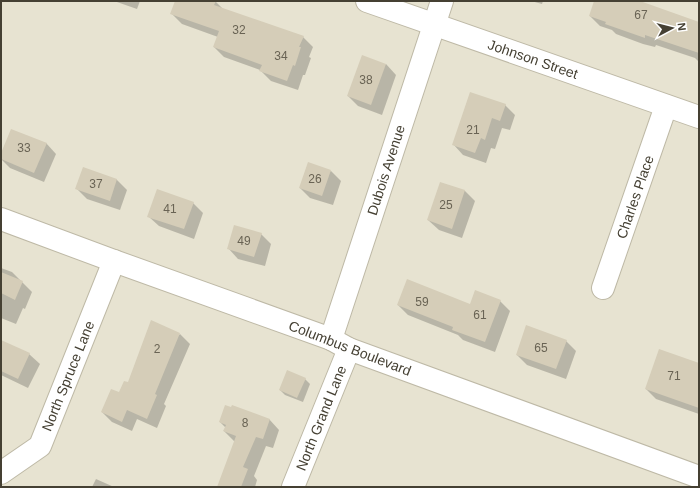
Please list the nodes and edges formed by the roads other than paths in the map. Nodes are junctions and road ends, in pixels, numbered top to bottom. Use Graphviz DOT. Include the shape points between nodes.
graph roads {
  1 [pos="367,1"];
  2 [pos="442,1"];
  3 [pos="434,24"];
  4 [pos="666,106"];
  5 [pos="699,117"];
  6 [pos="1,219"];
  7 [pos="114,261"];
  8 [pos="603,288"];
  9 [pos="340,344"];
  10 [pos="1,473"];
  11 [pos="699,477"];
  12 [pos="293,487"];
  1 -- 3 [label="street, Johnson Street"];
  2 -- 3 [label="street, Dubois Avenue"];
  3 -- 4 [label="street, Johnson Street"];
  3 -- 9 [label="street, Dubois Avenue"];
  4 -- 5 [label="street, Johnson Street"];
  4 -- 8 [label="street, Charles Place"];
  6 -- 7 [label="street, Columbus Boulevard"];
  7 -- 9 [label="street, Columbus Boulevard"];
  7 -- 10 [label="street, North Spruce Lane" via="40,446"];
  9 -- 11 [label="street, Columbus Boulevard"];
  9 -- 12 [label="street, North Grand Lane"];
}
